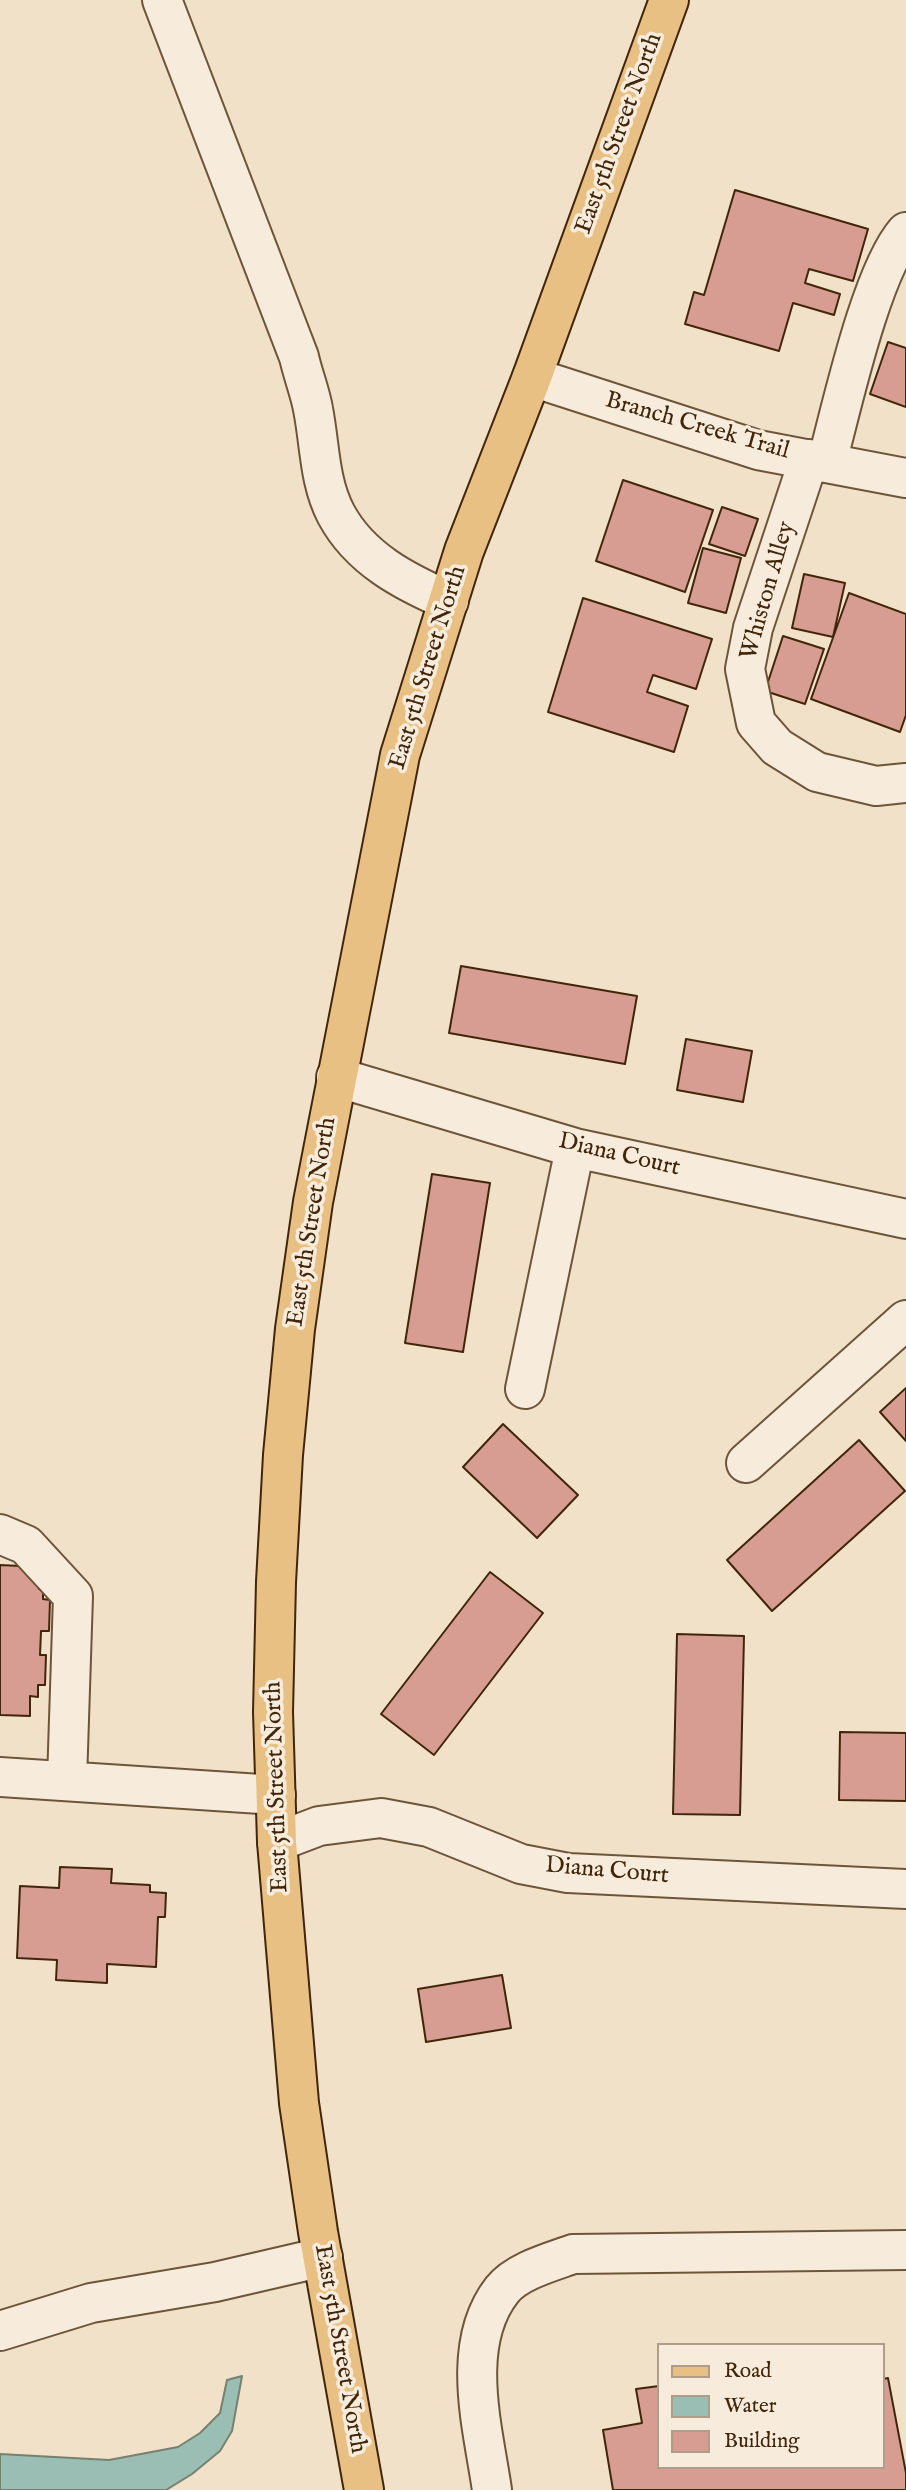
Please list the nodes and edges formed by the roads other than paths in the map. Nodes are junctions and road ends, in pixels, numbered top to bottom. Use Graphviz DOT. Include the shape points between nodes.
graph roads {
  1 [pos="162,0"];
  2 [pos="669,0"];
  3 [pos="906,232"];
  4 [pos="532,377"];
  5 [pos="818,460"];
  6 [pos="906,478"];
  7 [pos="449,601"];
  8 [pos="906,783"];
  9 [pos="336,1077"];
  10 [pos="575,1148"];
  11 [pos="906,1219"];
  12 [pos="906,1320"];
  13 [pos="525,1389"];
  14 [pos="746,1463"];
  15 [pos="0,1534"];
  16 [pos="0,1777"];
  17 [pos="67,1781"];
  18 [pos="276,1795"];
  19 [pos="277,1842"];
  20 [pos="906,1889"];
  21 [pos="906,2250"];
  22 [pos="323,2257"];
  23 [pos="0,2331"];
  24 [pos="364,2490"];
  25 [pos="492,2490"];
  1 -- 7 [label="street" via="299,358 335,514 366,553 401,580"];
  2 -- 4 [label="main road, East 5th Street North"];
  3 -- 5 [label="street, Whiston Alley" via="896,243 875,296"];
  4 -- 5 [label="street, Branch Creek Trail" via="758,450"];
  4 -- 7 [label="main road, East 5th Street North"];
  5 -- 6 [label="street, Branch Creek Trail"];
  5 -- 8 [label="street, Whiston Alley" via="751,638 746,669 756,723 777,747 817,772 876,786"];
  7 -- 9 [label="main road, East 5th Street North" via="400,755"];
  9 -- 10 [label="street, Diana Court"];
  9 -- 18 [label="main road, East 5th Street North" via="313,1202 283,1455 276,1582"];
  10 -- 11 [label="street, Diana Court"];
  10 -- 13 [label="street"];
  12 -- 14 [label="street"];
  15 -- 17 [label="street" via="26,1545 73,1596"];
  16 -- 17 [label="street"];
  17 -- 18 [label="street"];
  18 -- 19 [label="main road, East 5th Street North"];
  19 -- 20 [label="street, Diana Court" via="319,1826 381,1818 429,1827 521,1864 568,1873"];
  19 -- 22 [label="main road, East 5th Street North" via="293,2052"];
  21 -- 25 [label="street" via="573,2254 538,2266 503,2288 485,2319 478,2357"];
  22 -- 23 [label="street" via="215,2282 91,2303"];
  22 -- 24 [label="main road, East 5th Street North"];
}
